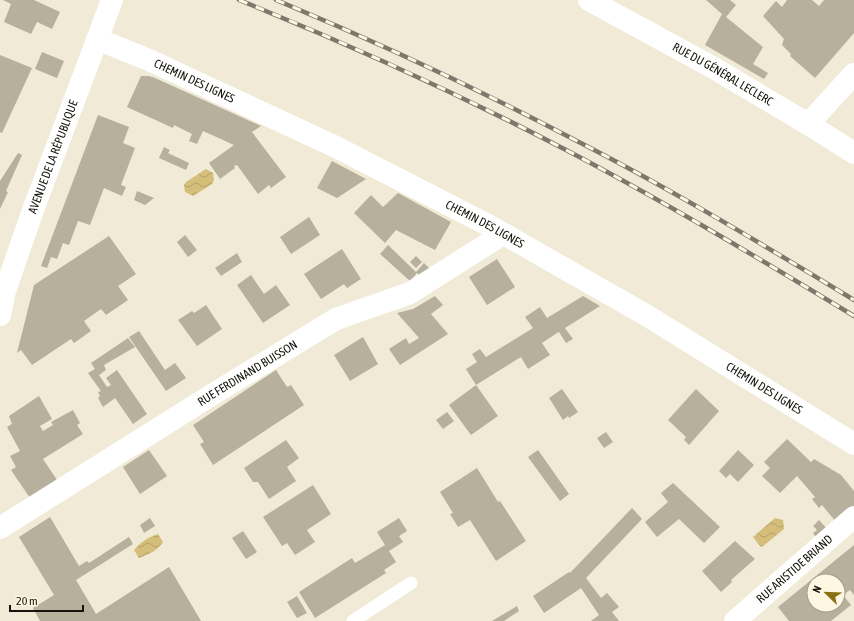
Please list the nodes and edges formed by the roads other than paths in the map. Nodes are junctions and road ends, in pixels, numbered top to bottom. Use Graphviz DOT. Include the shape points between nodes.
graph roads {
  1 [pos="112,0"];
  2 [pos="589,0"];
  3 [pos="97,39"];
  4 [pos="854,74"];
  5 [pos="808,124"];
  6 [pos="854,153"];
  7 [pos="503,234"];
  8 [pos="0,315"];
  9 [pos="854,444"];
  10 [pos="854,517"];
  11 [pos="0,528"];
  12 [pos="411,583"];
  13 [pos="353,621"];
  14 [pos="735,621"];
  1 -- 3 [label="street, AVENUE DE LA RÉPUBLIQUE"];
  2 -- 5 [label="street, RUE DU GÉNÉRAL LECLERC" via="712,66"];
  3 -- 7 [label="street, CHEMIN DES LIGNES" via="149,60 336,147"];
  3 -- 8 [label="street, AVENUE DE LA RÉPUBLIQUE" via="33,210 5,291"];
  4 -- 5 [label="street"];
  5 -- 6 [label="street, RUE DU GÉNÉRAL LECLERC"];
  7 -- 9 [label="street, CHEMIN DES LIGNES" via="646,315"];
  7 -- 11 [label="street, RUE FERDINAND BUISSON" via="410,293 336,319"];
  10 -- 14 [label="street, RUE ARISTIDE BRIAND"];
  12 -- 13 [label="lane"];
}
